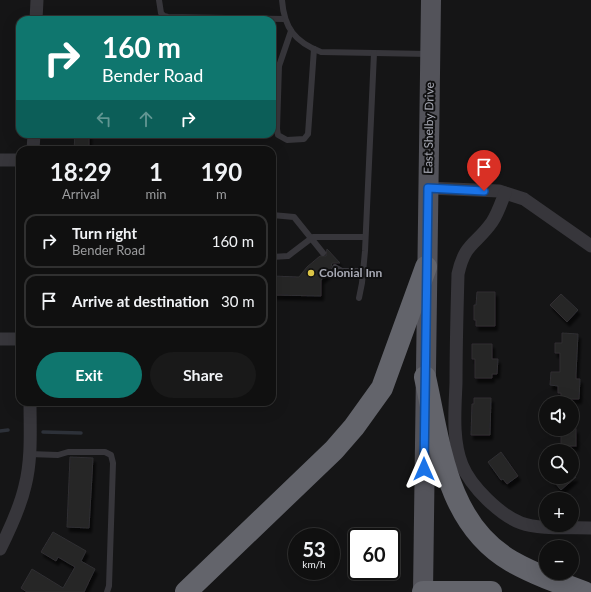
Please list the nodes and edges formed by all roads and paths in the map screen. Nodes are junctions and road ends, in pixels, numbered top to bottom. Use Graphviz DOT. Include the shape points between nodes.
graph roads {
  1 [pos="37,0"];
  2 [pos="159,0"];
  3 [pos="282,0"];
  4 [pos="431,0"];
  5 [pos="36,16"];
  6 [pos="164,16"];
  7 [pos="276,18"];
  8 [pos="284,18"];
  9 [pos="291,31"];
  10 [pos="314,49"];
  11 [pos="374,53"];
  12 [pos="430,54"];
  13 [pos="0,160"];
  14 [pos="16,160"];
  15 [pos="428,188"];
  16 [pos="505,193"];
  17 [pos="276,215"];
  18 [pos="365,237"];
  19 [pos="311,238"];
  20 [pos="591,246"];
  21 [pos="323,253"];
  22 [pos="276,257"];
  23 [pos="335,267"];
  24 [pos="426,267"];
  25 [pos="363,271"];
  26 [pos="358,298"];
  27 [pos="0,339"];
  28 [pos="16,339"];
  29 [pos="424,377"];
  30 [pos="30,406"];
  31 [pos="29,454"];
  32 [pos="591,528"];
  33 [pos="0,549"];
  34 [pos="107,592"];
  35 [pos="186,592"];
  36 [pos="423,592"];
  37 [pos="491,592"];
  38 [pos="584,592"];
  1 -- 5 [label="street"];
  2 -- 6 [label="lane"];
  3 -- 8 [label="lane"];
  4 -- 12 [label="main road, East Shelby Drive"];
  7 -- 8 [label="lane"];
  8 -- 9 [label="lane"];
  9 -- 10 [label="lane"];
  9 -- 10 [label="lane" via="279,66 277,129 278,135 287,140 304,139 308,134"];
  10 -- 11 [label="lane" via="330,53"];
  11 -- 12 [label="lane"];
  11 -- 18 [label="lane"];
  12 -- 15 [label="main road, East Shelby Drive"];
  13 -- 14 [label="street"];
  15 -- 16 [label="street"];
  15 -- 24 [label="main road, East Shelby Drive"];
  16 -- 20 [label="street" via="524,199"];
  16 -- 32 [label="street" via="491,222 470,244 462,257 458,274 455,408 456,436 462,464 468,476 491,503 522,524"];
  17 -- 19 [label="lane" via="294,217"];
  18 -- 19 [label="lane"];
  18 -- 25 [label="lane"];
  19 -- 21 [label="lane"];
  19 -- 22 [label="lane" via="288,256"];
  23 -- 25 [label="lane" via="342,271"];
  24 -- 29 [label="main road, East Shelby Drive"];
  24 -- 35 [label="highway" via="382,388 370,405 334,450"];
  25 -- 26 [label="lane"];
  27 -- 28 [label="street"];
  29 -- 36 [label="main road, East Shelby Drive"];
  29 -- 38 [label="highway" via="450,485 467,519 485,540 510,560"];
  30 -- 31 [label="street"];
  31 -- 33 [label="street" via="22,498"];
  31 -- 34 [label="lane" via="105,452 110,456 113,463"];
  36 -- 37 [label="highway"];
}
